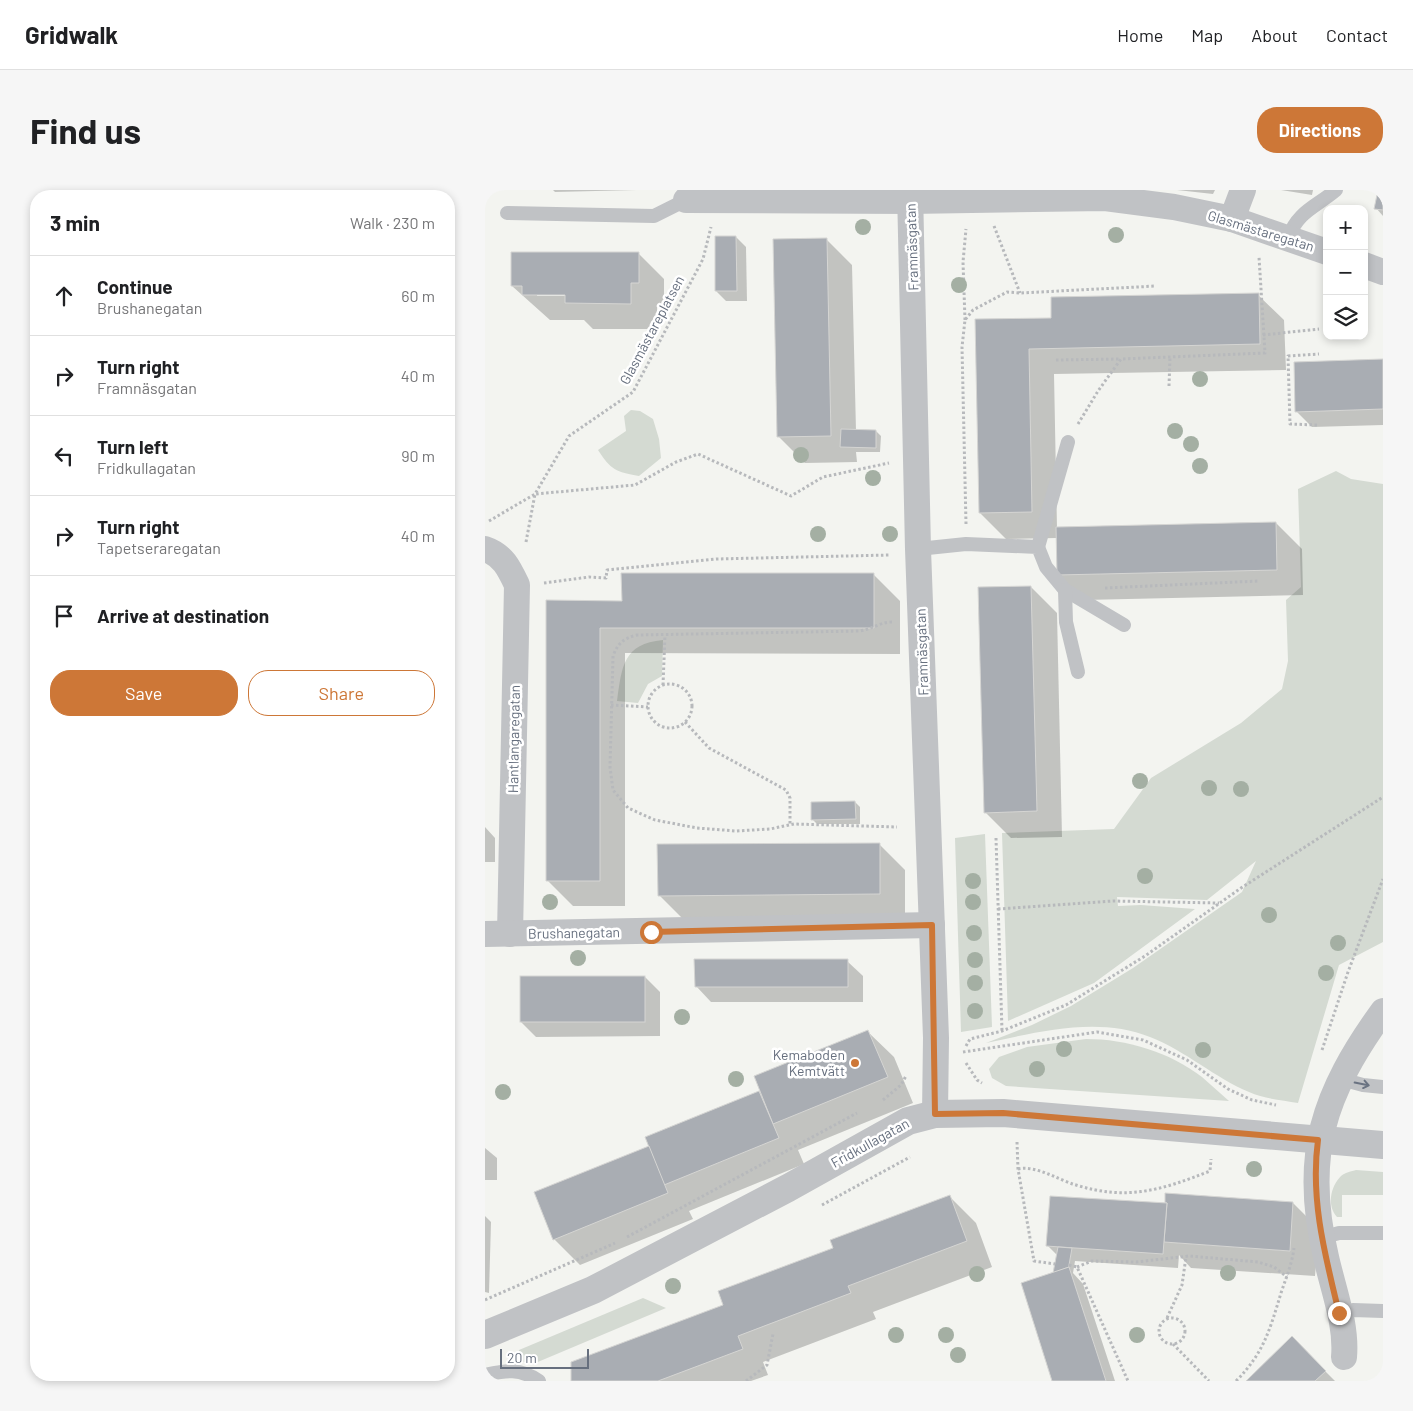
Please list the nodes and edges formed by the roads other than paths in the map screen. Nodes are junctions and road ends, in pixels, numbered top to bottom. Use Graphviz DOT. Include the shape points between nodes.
graph roads {
  1 [pos="1243,190"];
  2 [pos="1336,190"];
  3 [pos="711,195"];
  4 [pos="910,196"];
  5 [pos="685,200"];
  6 [pos="507,212"];
  7 [pos="1232,219"];
  8 [pos="1288,238"];
  9 [pos="1323,251"];
  10 [pos="1368,266"];
  11 [pos="1383,272"];
  12 [pos="1068,442"];
  13 [pos="1038,547"];
  14 [pos="918,549"];
  15 [pos="490,550"];
  16 [pos="1065,590"];
  17 [pos="1124,625"];
  18 [pos="1078,672"];
  19 [pos="932,925"];
  20 [pos="498,934"];
  21 [pos="1383,1011"];
  22 [pos="1341,1079"];
  23 [pos="1383,1087"];
  24 [pos="935,1114"];
  25 [pos="1318,1140"];
  26 [pos="1383,1145"];
  27 [pos="1383,1233"];
  28 [pos="1321,1238"];
  29 [pos="1383,1311"];
  30 [pos="1339,1313"];
  31 [pos="485,1335"];
  32 [pos="1344,1357"];
  33 [pos="485,1375"];
  34 [pos="539,1381"];
  1 -- 7 [label="street"];
  2 -- 8 [label="lane" via="1305,211 1294,223"];
  3 -- 4 [label="street, Glasmästaregatan"];
  3 -- 5 [label="street, Glasmästaregatan"];
  4 -- 7 [label="street, Glasmästaregatan" via="1105,198"];
  4 -- 14 [label="street, Framnäsgatan"];
  5 -- 6 [label="lane" via="654,216"];
  7 -- 8 [label="street, Glasmästaregatan"];
  8 -- 9 [label="street, Glasmästaregatan"];
  10 -- 11 [label="street"];
  12 -- 13 [label="lane"];
  13 -- 14 [label="lane" via="966,544"];
  13 -- 16 [label="lane" via="1046,567"];
  14 -- 19 [label="street, Framnäsgatan"];
  15 -- 20 [label="street, Hantlangaregatan" via="507,563 517,591"];
  16 -- 17 [label="lane"];
  16 -- 18 [label="lane" via="1066,622"];
  19 -- 20 [label="street, Brushanegatan"];
  19 -- 24 [label="street, Framnäsgatan"];
  21 -- 22 [label="street"];
  22 -- 23 [label="lane, one-way" via="1363,1086"];
  22 -- 25 [label="street"];
  24 -- 25 [label="street, Fridkullagatan" via="1013,1114"];
  24 -- 31 [label="street, Fridkullagatan" via="908,1121 593,1290"];
  25 -- 26 [label="street, Fridkullagatan"];
  25 -- 28 [label="street" via="1315,1171"];
  27 -- 28 [label="lane" via="1339,1233"];
  28 -- 30 [label="street"];
  29 -- 30 [label="lane"];
  30 -- 32 [label="street" via="1346,1336"];
  33 -- 34 [label="lane" via="511,1370"];
}
